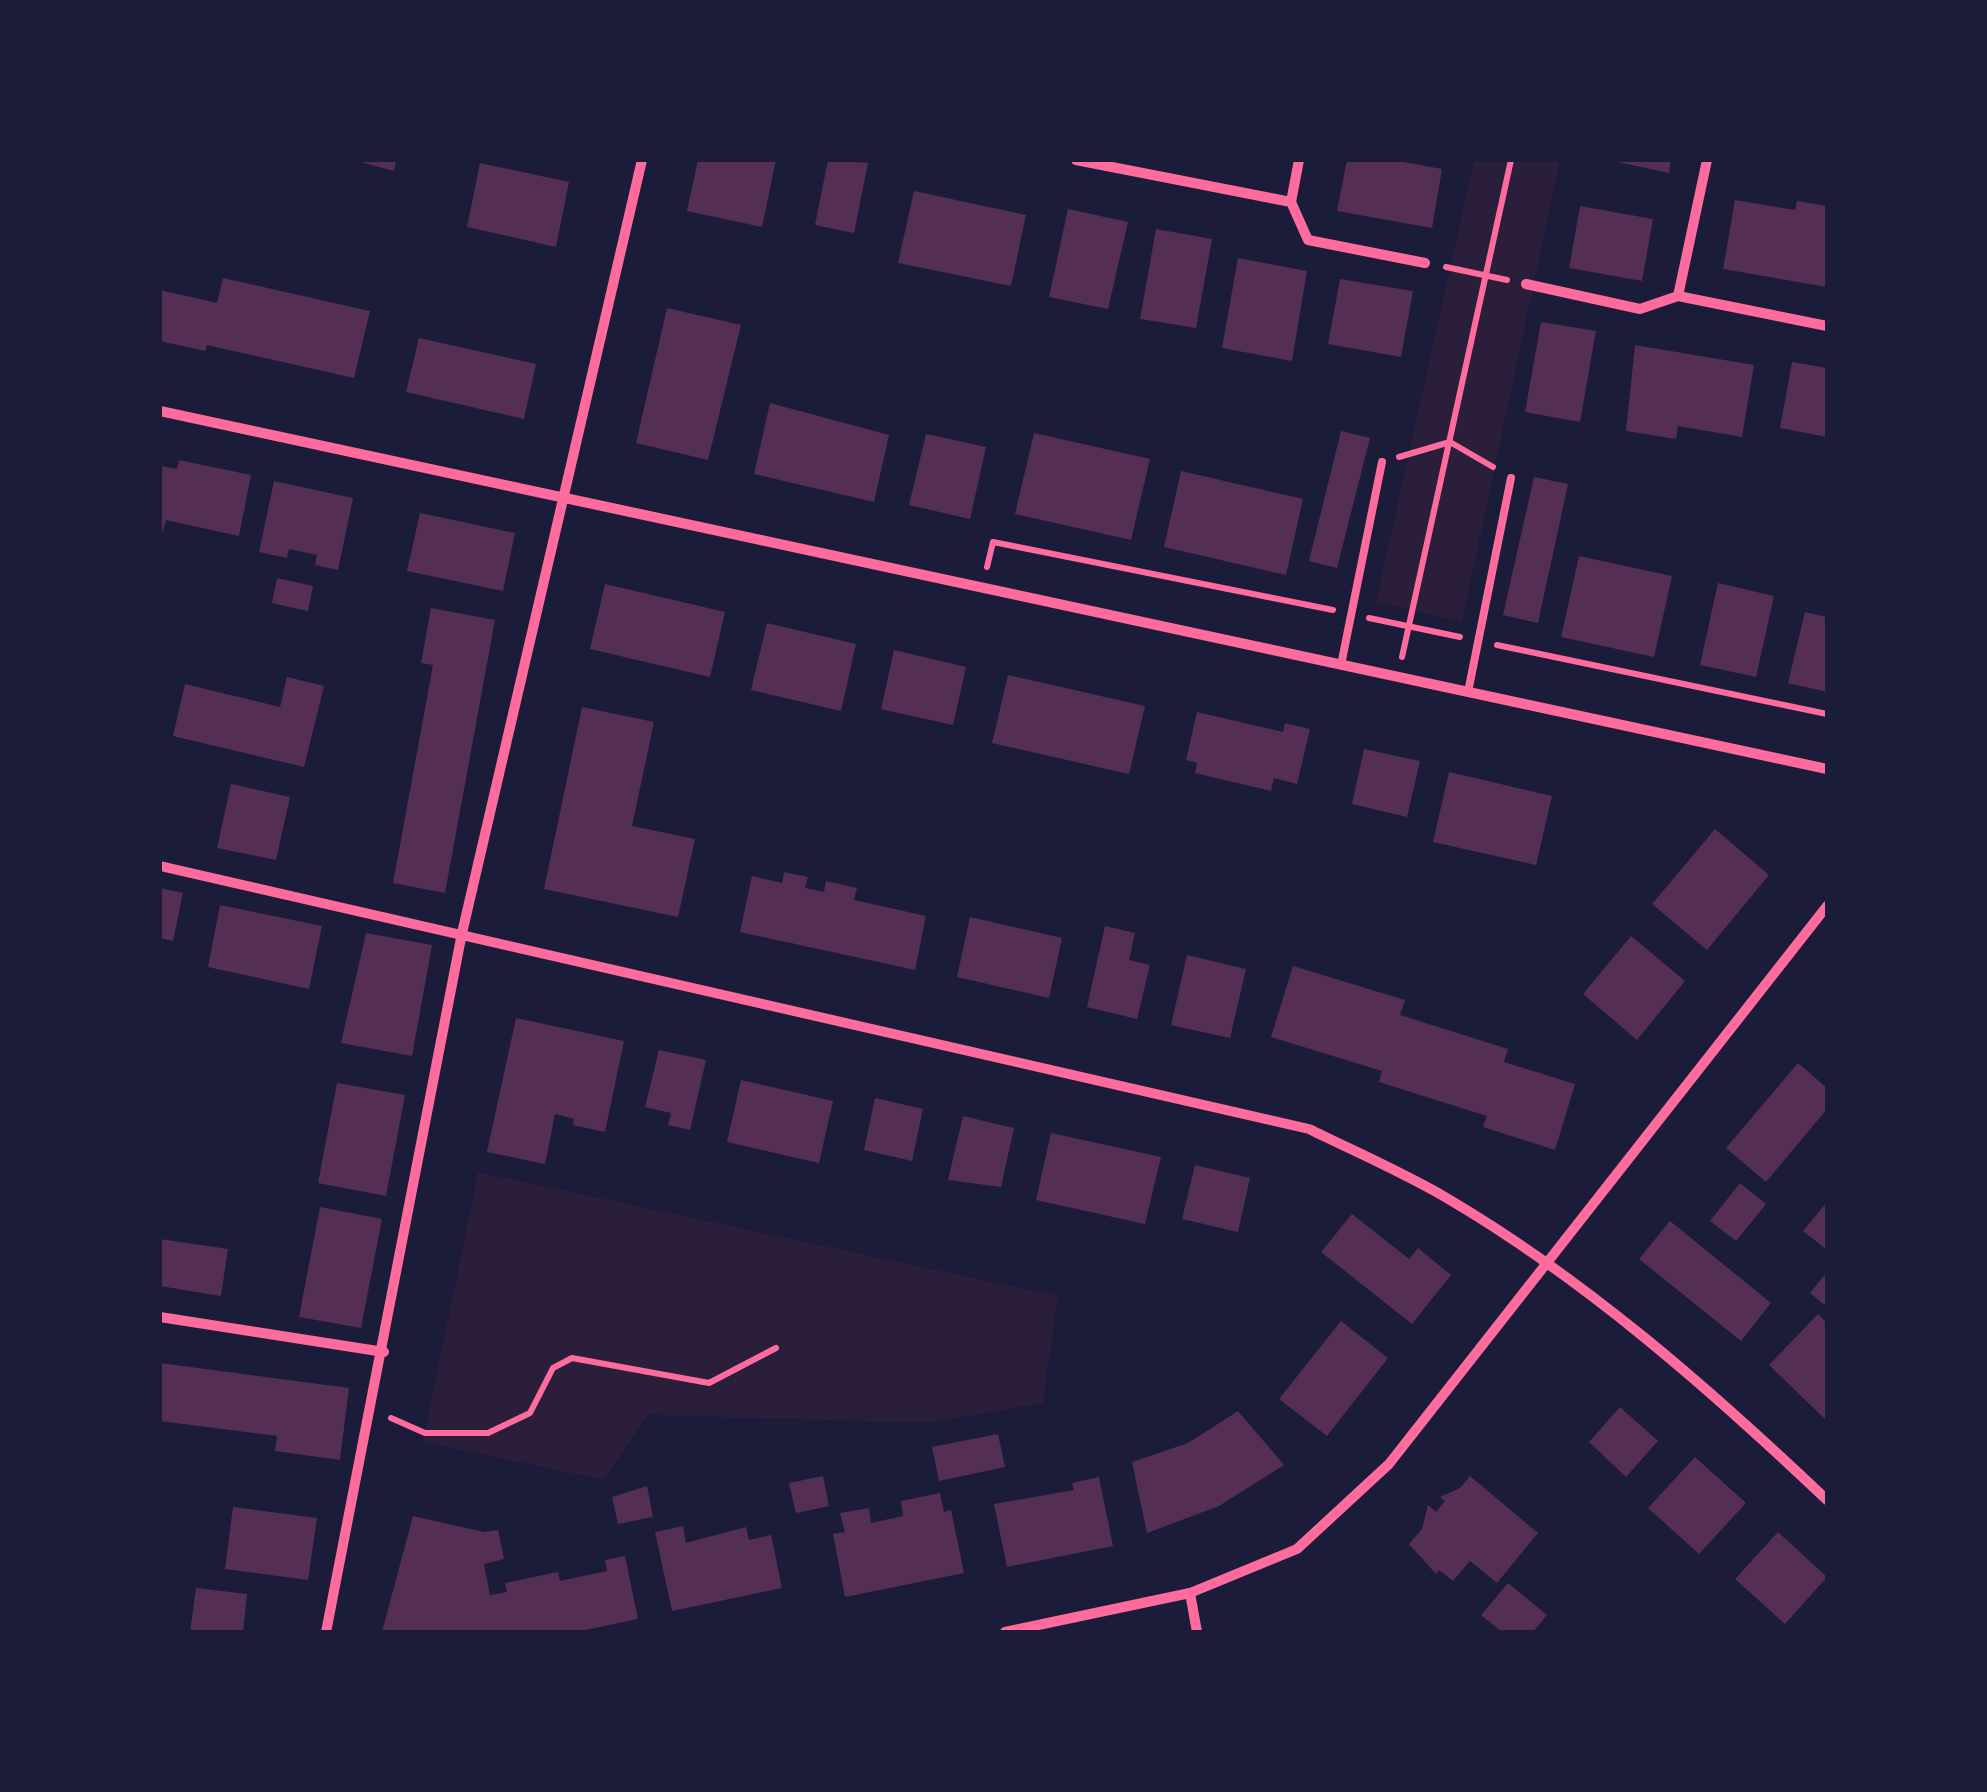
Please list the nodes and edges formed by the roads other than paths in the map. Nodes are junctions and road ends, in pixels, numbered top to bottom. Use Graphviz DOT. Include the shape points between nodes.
graph roads {
  1 [pos="642,160"];
  2 [pos="1076,160"];
  3 [pos="1300,160"];
  4 [pos="1707,160"];
  5 [pos="1291,202"];
  6 [pos="1425,263"];
  7 [pos="1526,284"];
  8 [pos="1678,296"];
  9 [pos="1827,326"];
  10 [pos="160,411"];
  11 [pos="1382,462"];
  12 [pos="1511,478"];
  13 [pos="562,498"];
  14 [pos="1341,665"];
  15 [pos="1468,692"];
  16 [pos="1827,769"];
  17 [pos="160,866"];
  18 [pos="1827,906"];
  19 [pos="462,933"];
  20 [pos="1547,1265"];
  21 [pos="160,1317"];
  22 [pos="384,1352"];
  23 [pos="1827,1500"];
  24 [pos="1190,1593"];
  25 [pos="326,1632"];
  26 [pos="1005,1632"];
  27 [pos="1197,1632"];
  1 -- 13 [label="street"];
  2 -- 5 [label="street"];
  3 -- 5 [label="street"];
  4 -- 8 [label="street"];
  5 -- 6 [label="street" via="1308,240"];
  7 -- 8 [label="street" via="1640,309"];
  8 -- 9 [label="street"];
  10 -- 13 [label="street"];
  11 -- 14 [label="lane"];
  12 -- 15 [label="lane"];
  13 -- 14 [label="street"];
  13 -- 19 [label="street"];
  14 -- 15 [label="street"];
  15 -- 16 [label="street"];
  17 -- 19 [label="street"];
  18 -- 20 [label="street"];
  19 -- 20 [label="street" via="1309,1129 1445,1197"];
  19 -- 22 [label="street"];
  20 -- 23 [label="street" via="1724,1402"];
  20 -- 24 [label="street" via="1389,1464 1297,1548"];
  21 -- 22 [label="street"];
  22 -- 25 [label="street"];
  24 -- 26 [label="street"];
  24 -- 27 [label="street"];
}
